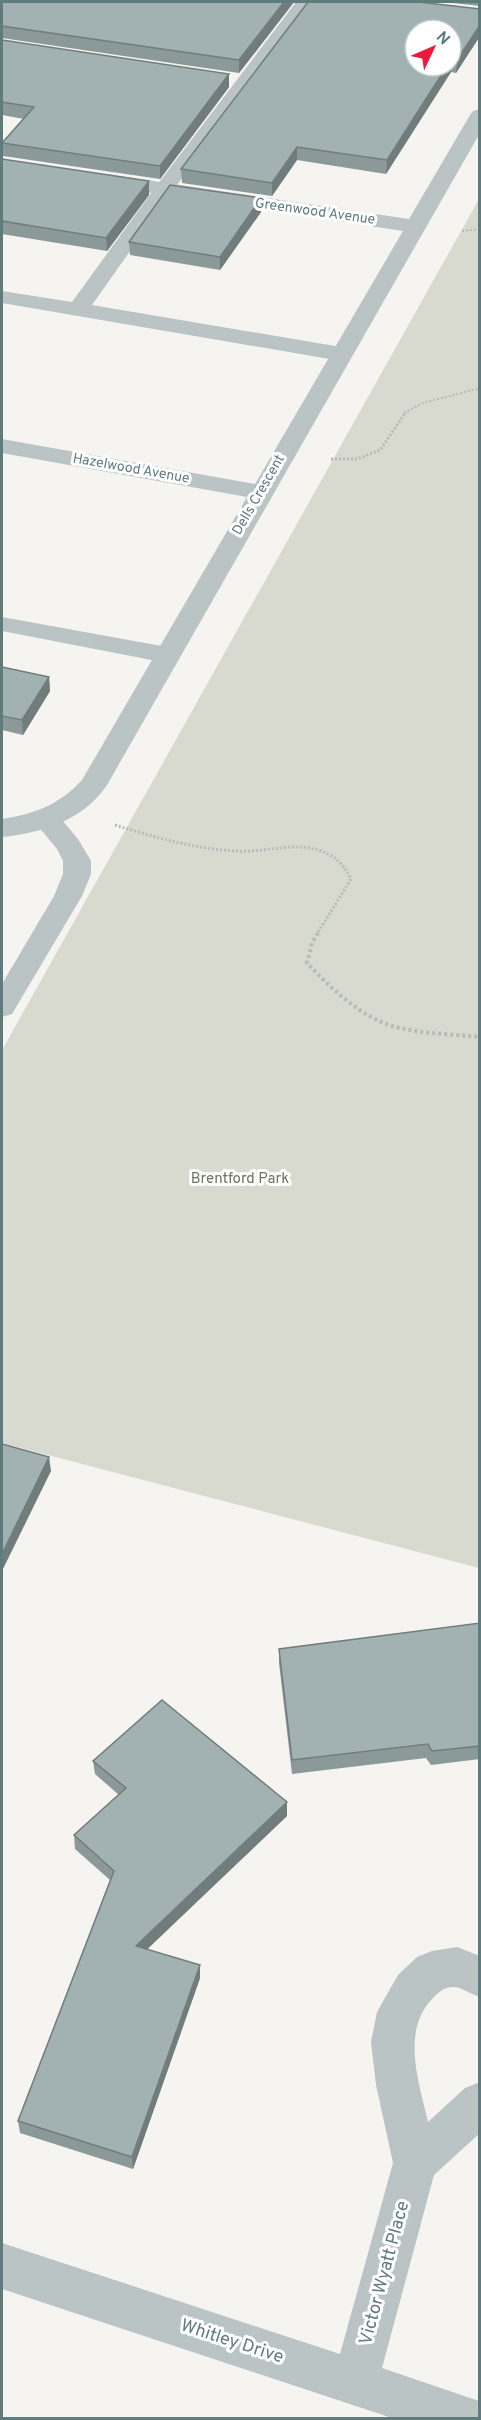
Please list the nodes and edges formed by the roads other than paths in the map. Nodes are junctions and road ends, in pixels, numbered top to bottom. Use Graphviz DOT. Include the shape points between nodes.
graph roads {
  1 [pos="305,2"];
  2 [pos="221,78"];
  3 [pos="244,81"];
  4 [pos="480,115"];
  5 [pos="83,177"];
  6 [pos="164,189"];
  7 [pos="415,226"];
  8 [pos="2,297"];
  9 [pos="78,309"];
  10 [pos="341,354"];
  11 [pos="2,446"];
  12 [pos="260,492"];
  13 [pos="2,624"];
  14 [pos="167,655"];
  15 [pos="57,814"];
  16 [pos="2,828"];
  17 [pos="2,1007"];
  18 [pos="480,1978"];
  19 [pos="480,2103"];
  20 [pos="415,2163"];
  21 [pos="2,2266"];
  22 [pos="356,2383"];
  23 [pos="462,2418"];
  1 -- 3 [label="lane"];
  2 -- 3 [label="lane"];
  3 -- 6 [label="lane"];
  4 -- 7 [label="street, Dells Crescent"];
  5 -- 6 [label="street, Greenwood Avenue"];
  6 -- 7 [label="street, Greenwood Avenue"];
  6 -- 9 [label="lane"];
  7 -- 10 [label="street, Dells Crescent"];
  8 -- 9 [label="lane"];
  9 -- 10 [label="lane"];
  10 -- 12 [label="street, Dells Crescent"];
  11 -- 12 [label="street, Hazelwood Avenue"];
  12 -- 14 [label="street, Dells Crescent"];
  13 -- 14 [label="lane"];
  14 -- 15 [label="street, Dells Crescent" via="93,784 81,800"];
  15 -- 16 [label="street"];
  15 -- 17 [label="lane" via="77,861 78,874"];
  18 -- 20 [label="street, Victor Wyatt Place" via="457,1968 432,1971 413,1989 398,2012 392,2042"];
  19 -- 20 [label="street"];
  20 -- 22 [label="street, Victor Wyatt Place"];
  21 -- 22 [label="street, Whitley Drive"];
  22 -- 23 [label="street, Whitley Drive"];
}
